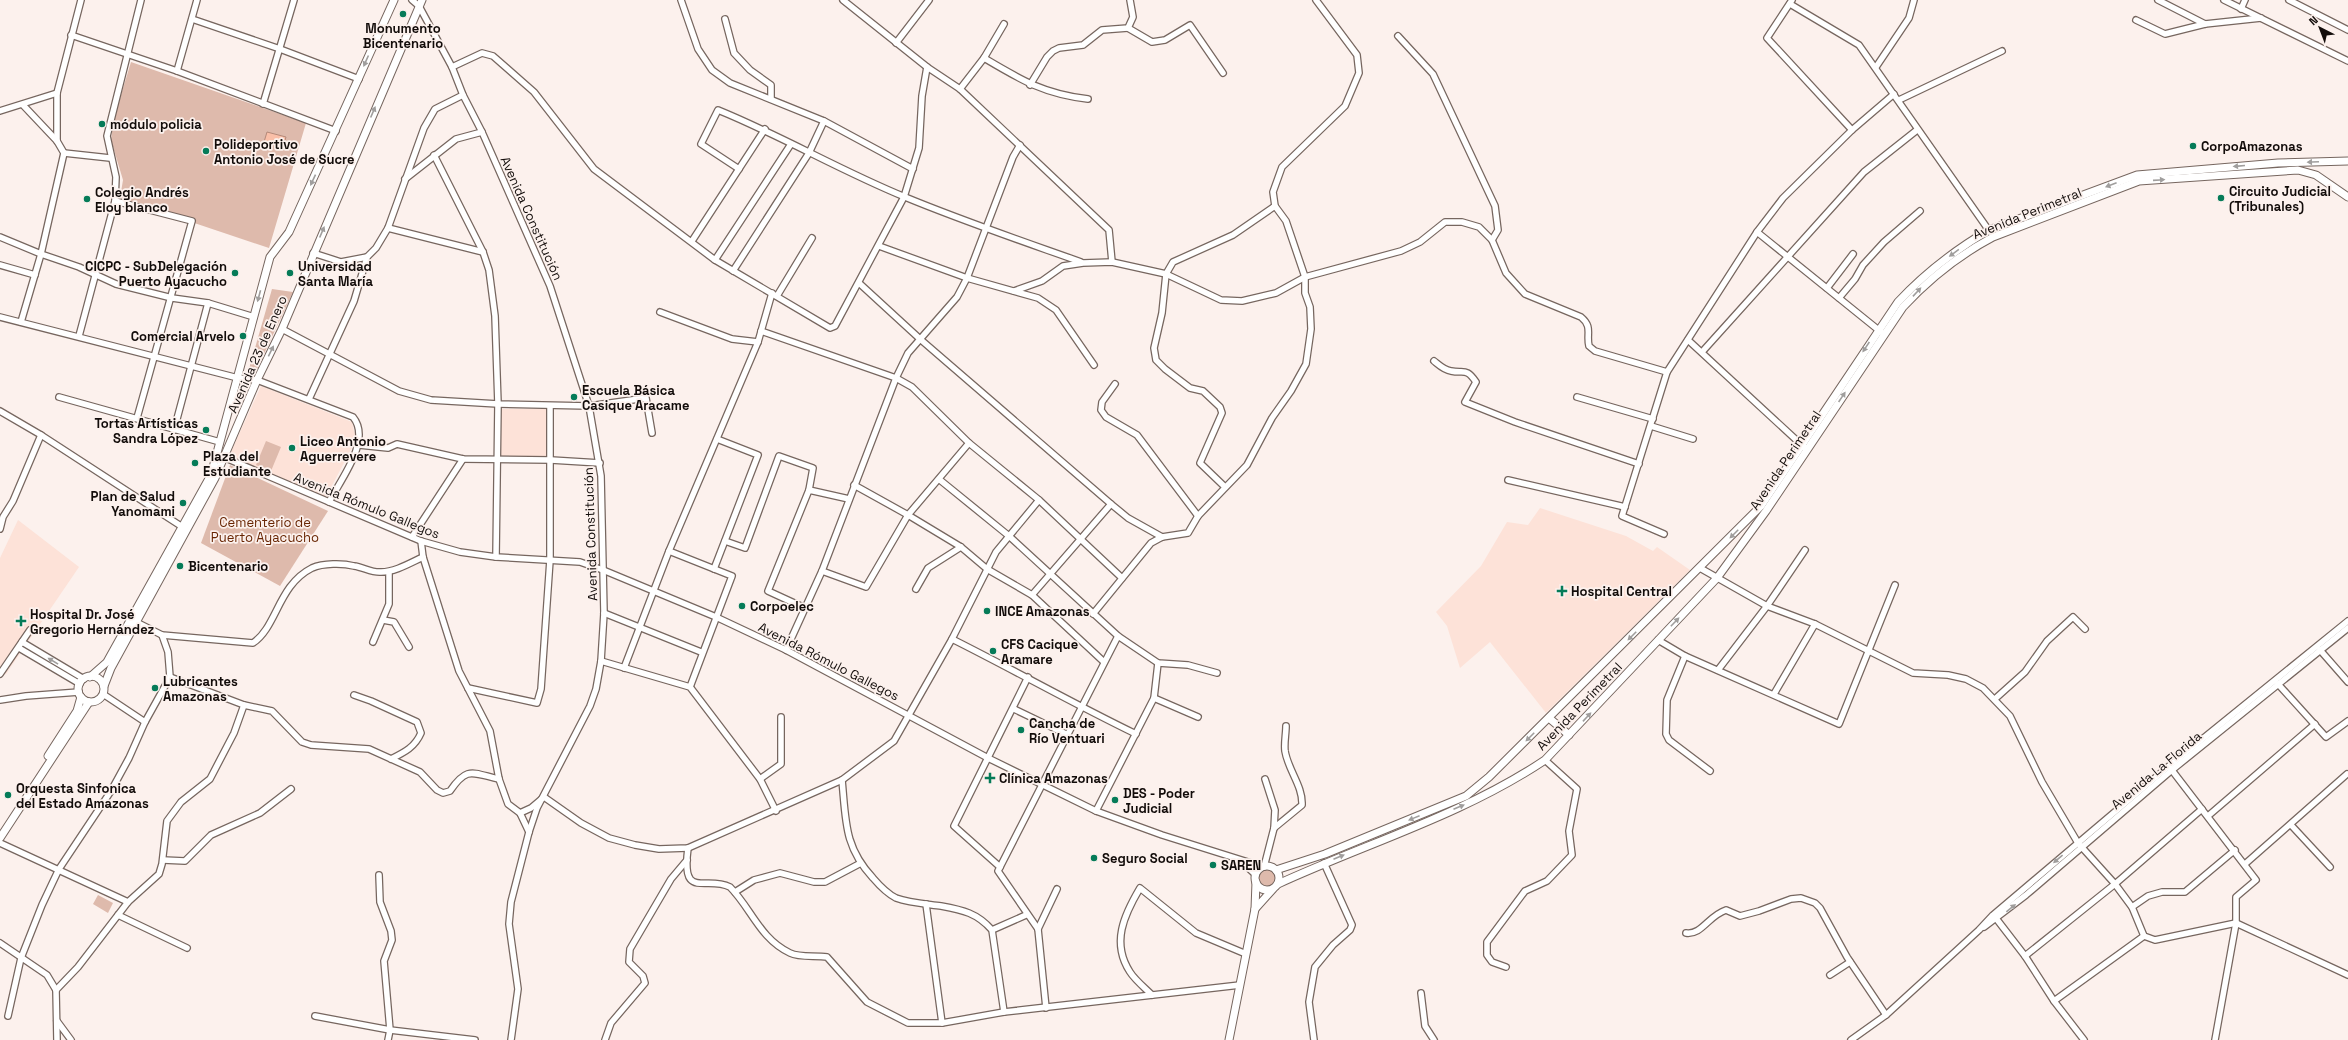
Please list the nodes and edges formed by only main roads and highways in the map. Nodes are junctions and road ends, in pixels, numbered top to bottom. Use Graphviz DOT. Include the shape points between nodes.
graph roads {
  1 [pos="394,0"];
  2 [pos="421,3"];
  3 [pos="2348,161"];
  4 [pos="2348,197"];
  5 [pos="1991,234"];
  6 [pos="1804,447"];
  7 [pos="185,529"];
  8 [pos="85,680"];
  9 [pos="104,686"];
  10 [pos="80,695"];
  11 [pos="89,702"];
  12 [pos="1549,718"];
  13 [pos="1569,735"];
  14 [pos="0,831"];
  15 [pos="0,838"];
  16 [pos="1276,870"];
  17 [pos="1256,879"];
  18 [pos="1276,885"];
  19 [pos="1254,909"];
  20 [pos="1229,1040"];
  1 -- 7 [label="main road, Avenida 23 de Enero, one-way" via="290,232 270,256 217,454"];
  7 -- 2 [label="main road, Avenida 23 de Enero, one-way" via="224,457 282,329"];
  3 -- 5 [label="main road, Avenida Perimetral, one-way" via="2278,163 2138,175"];
  5 -- 4 [label="main road, Avenida Perimetral, one-way" via="2139,181 2298,170 2316,175"];
  6 -- 5 [label="main road, Avenida Perimetral, one-way" via="1904,307 1925,283"];
  5 -- 6 [label="main road, Avenida Perimetral, one-way" via="1971,241 1920,278 1898,302"];
  6 -- 12 [label="main road, Avenida Perimetral, one-way" via="1761,506"];
  13 -- 6 [label="main road, Avenida Perimetral, one-way" via="1717,578 1766,512"];
  7 -- 8 [label="main road, Avenida 23 de Enero" via="107,662"];
  7 -- 9 [label="main road, Avenida 23 de Enero" via="111,668"];
  8 -- 9 [label="main road" via="97,678"];
  8 -- 10 [label="main road"];
  9 -- 11 [label="main road, Avenida 23 de Enero" via="103,694 98,701"];
  10 -- 11 [label="main road"];
  10 -- 14 [label="main road" via="77,711"];
  11 -- 15 [label="main road"];
  12 -- 13 [label="main road"];
  12 -- 16 [label="main road, Avenida Perimetral, one-way" via="1466,796 1325,854"];
  18 -- 13 [label="main road, Avenida Perimetral, one-way" via="1465,805 1545,760"];
  16 -- 17 [label="main road" via="1264,867"];
  16 -- 18 [label="main road" via="1279,879"];
  17 -- 18 [label="main road" via="1264,889"];
  17 -- 19 [label="main road"];
  18 -- 19 [label="main road"];
  19 -- 20 [label="main road"];
}
